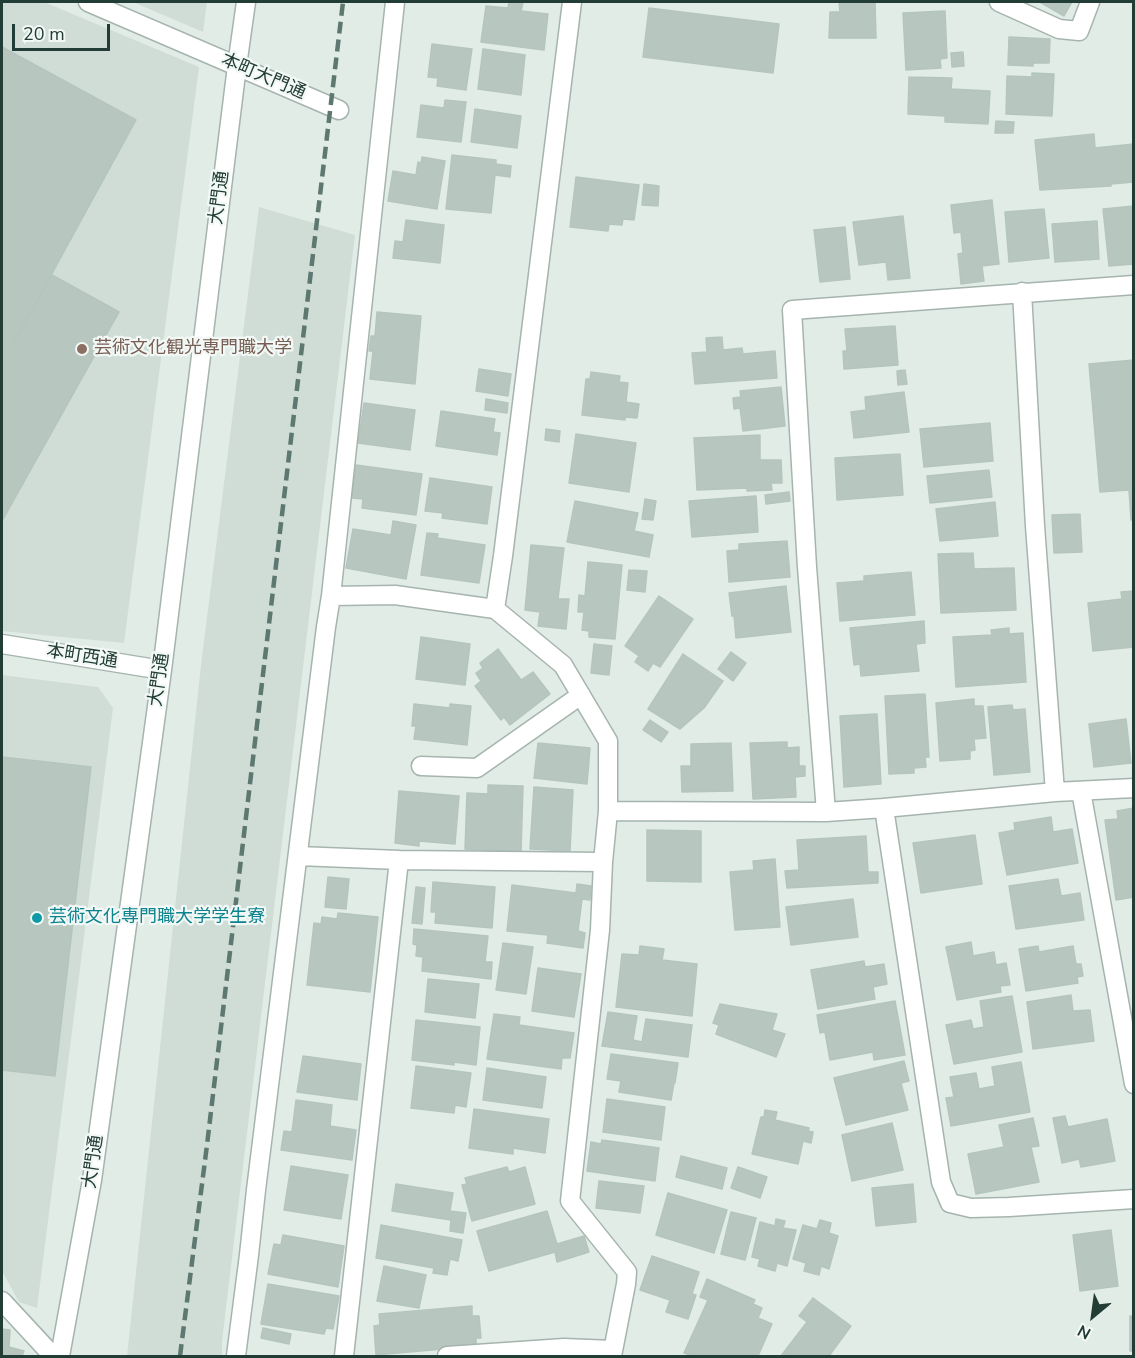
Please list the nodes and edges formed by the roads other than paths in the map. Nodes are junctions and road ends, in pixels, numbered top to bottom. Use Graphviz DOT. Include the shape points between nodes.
graph roads {
  1 [pos="88,2"];
  2 [pos="246,2"];
  3 [pos="395,2"];
  4 [pos="572,2"];
  5 [pos="999,2"];
  6 [pos="1090,2"];
  7 [pos="237,66"];
  8 [pos="339,110"];
  9 [pos="1134,285"];
  10 [pos="1022,292"];
  11 [pos="332,596"];
  12 [pos="495,609"];
  13 [pos="2,644"];
  14 [pos="162,670"];
  15 [pos="581,695"];
  16 [pos="421,766"];
  17 [pos="1134,788"];
  18 [pos="1081,791"];
  19 [pos="1055,792"];
  20 [pos="884,808"];
  21 [pos="608,811"];
  22 [pos="826,812"];
  23 [pos="298,856"];
  24 [pos="399,860"];
  25 [pos="603,862"];
  26 [pos="1134,1084"];
  27 [pos="1134,1199"];
  28 [pos="2,1301"];
  29 [pos="613,1353"];
  30 [pos="53,1356"];
  31 [pos="60,1356"];
  32 [pos="236,1356"];
  33 [pos="344,1356"];
  34 [pos="447,1356"];
  1 -- 7 [label="street, 本町大門通"];
  2 -- 7 [label="street, 大門通"];
  3 -- 11 [label="street"];
  4 -- 12 [label="street"];
  5 -- 6 [label="street" via="1059,29 1079,32"];
  7 -- 8 [label="street, 本町大門通"];
  7 -- 14 [label="street, 大門通"];
  9 -- 10 [label="street"];
  10 -- 19 [label="street"];
  10 -- 22 [label="street" via="792,310"];
  11 -- 12 [label="street" via="395,595"];
  11 -- 23 [label="street"];
  12 -- 15 [label="street" via="563,665"];
  13 -- 14 [label="street, 本町西通"];
  14 -- 31 [label="street, 大門通" via="92,1180"];
  15 -- 16 [label="street" via="477,768"];
  15 -- 21 [label="street" via="608,741"];
  17 -- 18 [label="street"];
  18 -- 19 [label="street"];
  18 -- 26 [label="street"];
  19 -- 20 [label="street"];
  20 -- 22 [label="street"];
  20 -- 27 [label="street" via="941,1182 950,1203 981,1208"];
  21 -- 22 [label="street"];
  21 -- 25 [label="street"];
  23 -- 24 [label="street"];
  23 -- 32 [label="street"];
  24 -- 25 [label="street"];
  24 -- 33 [label="street"];
  25 -- 29 [label="street" via="600,930 570,1201 627,1272"];
  28 -- 30 [label="street"];
  29 -- 34 [label="street" via="564,1348"];
}
